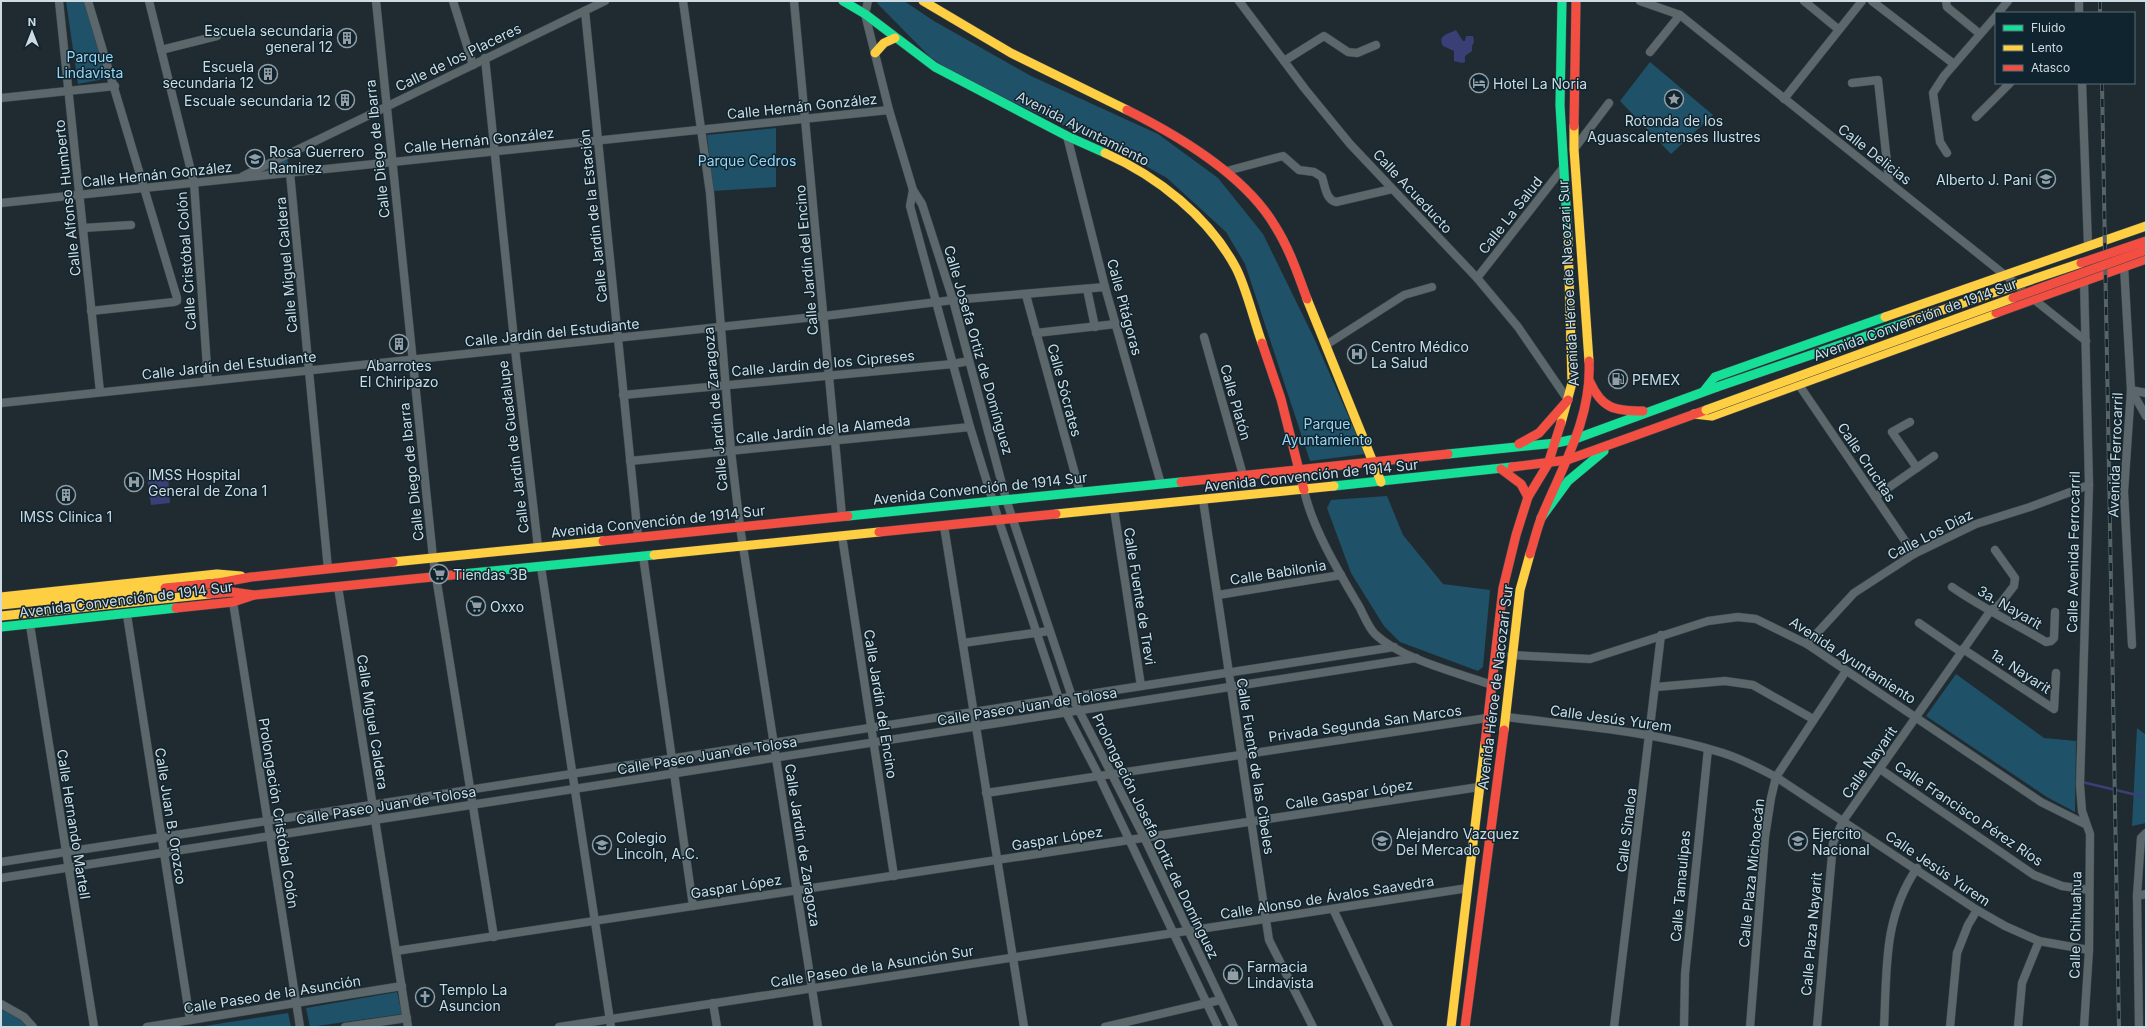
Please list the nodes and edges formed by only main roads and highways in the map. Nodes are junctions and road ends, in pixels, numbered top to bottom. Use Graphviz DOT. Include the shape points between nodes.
graph roads {
  1 [pos="843,1"];
  2 [pos="862,1"];
  3 [pos="923,1"];
  4 [pos="1562,1"];
  5 [pos="1576,1"];
  6 [pos="865,14"];
  7 [pos="895,38"];
  8 [pos="875,53"];
  9 [pos="2145,229"];
  10 [pos="2116,236"];
  11 [pos="2146,241"];
  12 [pos="2146,250"];
  13 [pos="2109,253"];
  14 [pos="2146,258"];
  15 [pos="2042,260"];
  16 [pos="2126,266"];
  17 [pos="2055,292"];
  18 [pos="1590,382"];
  19 [pos="1704,392"];
  20 [pos="1568,400"];
  21 [pos="1653,411"];
  22 [pos="1694,414"];
  23 [pos="1575,439"];
  24 [pos="1556,443"];
  25 [pos="1610,446"];
  26 [pos="1513,447"];
  27 [pos="1567,460"];
  28 [pos="1374,462"];
  29 [pos="1548,464"];
  30 [pos="1300,469"];
  31 [pos="1501,470"];
  32 [pos="1381,482"];
  33 [pos="1304,490"];
  34 [pos="1528,497"];
  35 [pos="1541,518"];
  36 [pos="251,577"];
  37 [pos="254,595"];
  38 [pos="1,597"];
  39 [pos="1,605"];
  40 [pos="1,616"];
  41 [pos="1,627"];
  42 [pos="1456,986"];
  43 [pos="1451,1027"];
  44 [pos="1458,1027"];
  45 [pos="1465,1027"];
  1 -- 6 [label="main road, Avenida Ayuntamiento"];
  2 -- 6 [label="main road, Calle Josefa Ortiz de Domínguez"];
  3 -- 28 [label="main road" via="948,18 1039,68 1164,128 1227,171 1273,223"];
  4 -- 20 [label="main road, Avenida Héroe de Nacozari Sur" via="1560,106 1572,382"];
  5 -- 18 [label="main road, Avenida Héroe de Nacozari Sur" via="1574,149"];
  6 -- 7 [label="main road, Avenida Ayuntamiento"];
  7 -- 8 [label="main road" via="880,45"];
  7 -- 30 [label="main road, Avenida Ayuntamiento" via="935,67 1067,136 1125,162 1162,186 1207,226 1236,268 1281,399"];
  9 -- 10 [label="main road, Avenida Convención de 1914 Sur"];
  9 -- 13 [label="main road"];
  9 -- 14 [label="main road" via="2138,235 2137,245"];
  10 -- 15 [label="main road, Avenida Convención de 1914 Sur"];
  10 -- 16 [label="main road" via="2129,248"];
  11 -- 13 [label="main road, Avenida Convención de 1914 Sur, bridge"];
  12 -- 22 [label="main road, Avenida Convención de 1914 Sur, bridge"];
  13 -- 19 [label="main road, Avenida Convención de 1914 Sur, bridge"];
  14 -- 16 [label="main road, Avenida Convención de 1914 Sur"];
  15 -- 17 [label="main road" via="2056,270 2058,283"];
  15 -- 19 [label="main road, Avenida Convención de 1914 Sur" via="1715,377"];
  16 -- 17 [label="main road, Avenida Convención de 1914 Sur"];
  17 -- 22 [label="main road, Avenida Convención de 1914 Sur" via="1712,416"];
  18 -- 21 [label="main road" via="1596,397 1606,405 1620,411"];
  18 -- 23 [label="main road, Avenida Héroe de Nacozari Sur" via="1585,411"];
  19 -- 21 [label="main road, Avenida Convención de 1914 Sur"];
  20 -- 24 [label="main road, Avenida Héroe de Nacozari Sur"];
  20 -- 26 [label="main road" via="1539,433"];
  21 -- 23 [label="main road, Avenida Convención de 1914 Sur"];
  22 -- 25 [label="main road, Avenida Convención de 1914 Sur"];
  23 -- 24 [label="main road, Avenida Convención de 1914 Sur"];
  23 -- 27 [label="main road, Avenida Héroe de Nacozari Sur"];
  24 -- 26 [label="main road, Avenida Convención de 1914 Sur"];
  24 -- 29 [label="main road, Avenida Héroe de Nacozari Sur"];
  25 -- 27 [label="main road, Avenida Convención de 1914 Sur"];
  25 -- 35 [label="main road" via="1568,481"];
  26 -- 28 [label="main road, Avenida Convención de 1914 Sur"];
  27 -- 29 [label="main road, Avenida Convención de 1914 Sur"];
  27 -- 35 [label="main road, Avenida Héroe de Nacozari Sur"];
  28 -- 30 [label="main road, Avenida Convención de 1914 Sur"];
  28 -- 32 [label="main road"];
  29 -- 31 [label="main road, Avenida Convención de 1914 Sur"];
  29 -- 34 [label="main road, Avenida Héroe de Nacozari Sur"];
  30 -- 33 [label="main road, Avenida Ayuntamiento"];
  30 -- 36 [label="main road, Avenida Convención de 1914 Sur"];
  31 -- 32 [label="main road, Avenida Convención de 1914 Sur"];
  31 -- 34 [label="main road" via="1520,482"];
  32 -- 33 [label="main road, Avenida Convención de 1914 Sur"];
  33 -- 37 [label="main road, Avenida Convención de 1914 Sur"];
  34 -- 42 [label="main road, Avenida Héroe de Nacozari Sur" via="1503,588"];
  35 -- 45 [label="main road, Avenida Héroe de Nacozari Sur" via="1520,590"];
  36 -- 38 [label="main road, Avenida Convención de 1914 Sur" via="217,574"];
  36 -- 39 [label="main road, Avenida Convención de 1914 Sur" via="197,586"];
  37 -- 40 [label="main road, Avenida Convención de 1914 Sur" via="232,592"];
  37 -- 41 [label="main road, Avenida Convención de 1914 Sur" via="233,602"];
  42 -- 43 [label="main road, Avenida Héroe de Nacozari Sur"];
  42 -- 44 [label="main road" via="1460,993 1456,1019"];
}
